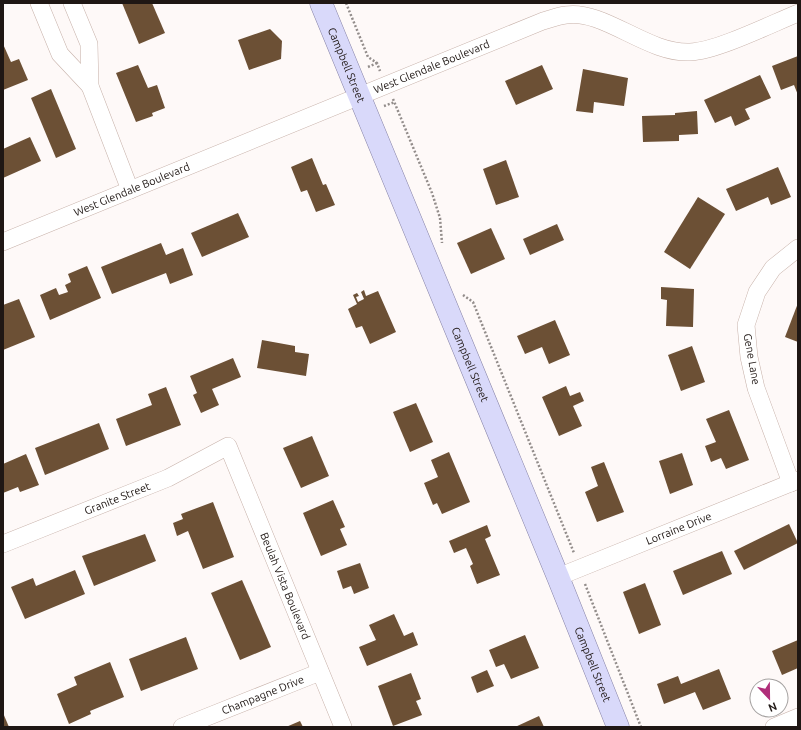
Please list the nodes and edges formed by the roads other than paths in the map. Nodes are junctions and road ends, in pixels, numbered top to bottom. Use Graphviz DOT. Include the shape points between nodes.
graph roads {
  1 [pos="39,3"];
  2 [pos="72,3"];
  3 [pos="321,3"];
  4 [pos="798,13"];
  5 [pos="90,86"];
  6 [pos="360,95"];
  7 [pos="130,190"];
  8 [pos="3,242"];
  9 [pos="798,248"];
  10 [pos="228,446"];
  11 [pos="794,482"];
  12 [pos="3,544"];
  13 [pos="558,577"];
  14 [pos="320,672"];
  15 [pos="798,717"];
  16 [pos="182,727"];
  17 [pos="343,727"];
  18 [pos="618,727"];
  19 [pos="774,727"];
  1 -- 5 [label="street" via="60,54"];
  2 -- 5 [label="street" via="88,44"];
  3 -- 6 [label="main road, Campbell Street"];
  4 -- 6 [label="street, West Glendale Boulevard" via="717,46 690,52 661,48 594,17 567,14 543,21"];
  5 -- 7 [label="street"];
  6 -- 7 [label="street, West Glendale Boulevard"];
  6 -- 13 [label="main road, Campbell Street"];
  7 -- 8 [label="street, West Glendale Boulevard"];
  9 -- 11 [label="street, Gene Lane" via="773,268 757,292 746,325 749,357 756,388"];
  10 -- 12 [label="street, Granite Street" via="168,478"];
  10 -- 14 [label="street, Beulah Vista Boulevard"];
  11 -- 13 [label="street, Lorraine Drive"];
  13 -- 18 [label="main road, Campbell Street"];
  14 -- 16 [label="street, Champagne Drive"];
  14 -- 17 [label="street, Beulah Vista Boulevard"];
  15 -- 19 [label="street"];
}
